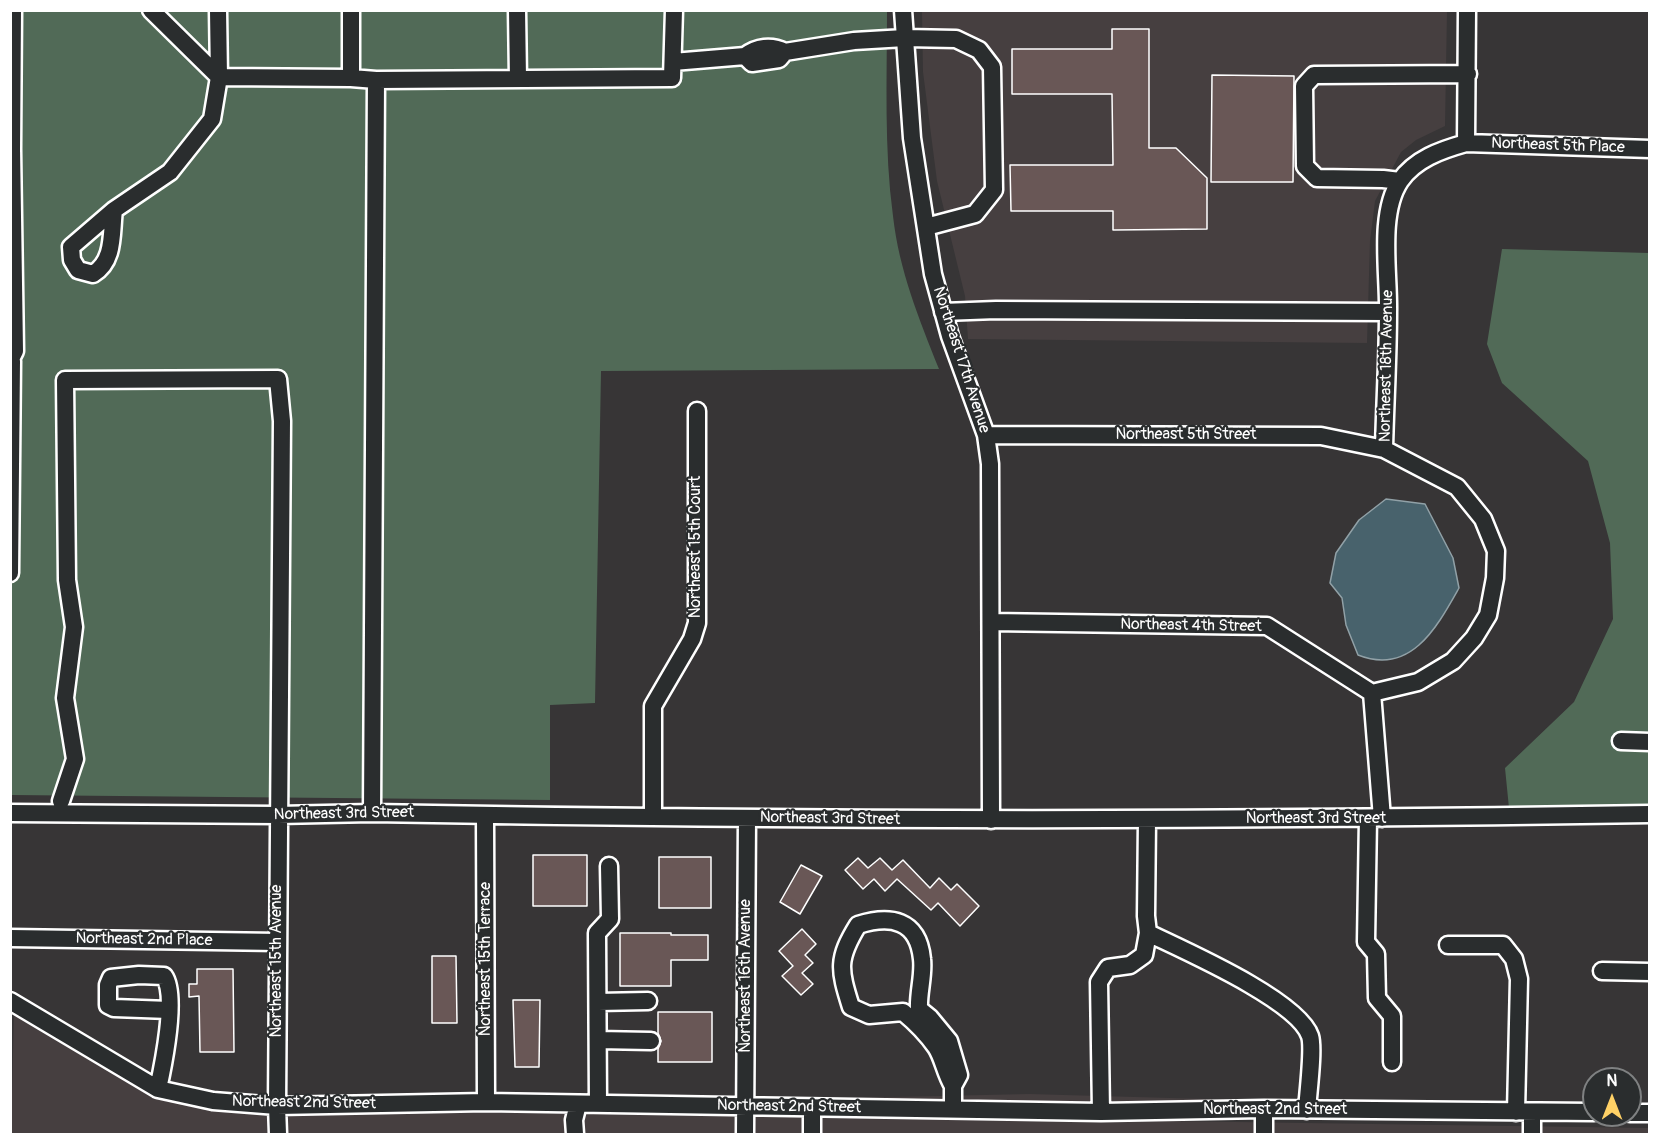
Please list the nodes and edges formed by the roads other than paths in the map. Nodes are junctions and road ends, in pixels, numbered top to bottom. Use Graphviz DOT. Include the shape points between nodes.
graph roads {
  1 [pos="14,10"];
  2 [pos="151,10"];
  3 [pos="218,10"];
  4 [pos="351,10"];
  5 [pos="517,10"];
  6 [pos="674,10"];
  7 [pos="903,10"];
  8 [pos="1467,10"];
  9 [pos="904,38"];
  10 [pos="673,62"];
  11 [pos="1468,74"];
  12 [pos="219,77"];
  13 [pos="351,78"];
  14 [pos="518,79"];
  15 [pos="376,80"];
  16 [pos="1466,143"];
  17 [pos="11,149"];
  18 [pos="1650,149"];
  19 [pos="1400,181"];
  20 [pos="114,210"];
  21 [pos="926,227"];
  22 [pos="943,312"];
  23 [pos="1388,312"];
  24 [pos="11,361"];
  25 [pos="697,411"];
  26 [pos="986,435"];
  27 [pos="1384,449"];
  28 [pos="10,573"];
  29 [pos="991,622"];
  30 [pos="1372,693"];
  31 [pos="1621,741"];
  32 [pos="1650,742"];
  33 [pos="61,801"];
  34 [pos="10,813"];
  35 [pos="372,813"];
  36 [pos="1650,814"];
  37 [pos="278,815"];
  38 [pos="485,815"];
  39 [pos="653,817"];
  40 [pos="747,818"];
  41 [pos="1375,818"];
  42 [pos="991,820"];
  43 [pos="1147,820"];
  44 [pos="609,866"];
  45 [pos="1148,933"];
  46 [pos="10,938"];
  47 [pos="278,942"];
  48 [pos="1448,945"];
  49 [pos="1602,971"];
  50 [pos="1650,972"];
  51 [pos="10,1001"];
  52 [pos="648,1001"];
  53 [pos="598,1002"];
  54 [pos="169,1010"];
  55 [pos="598,1040"];
  56 [pos="651,1041"];
  57 [pos="1392,1062"];
  58 [pos="953,1086"];
  59 [pos="158,1089"];
  60 [pos="486,1102"];
  61 [pos="578,1104"];
  62 [pos="598,1104"];
  63 [pos="277,1106"];
  64 [pos="746,1107"];
  65 [pos="812,1108"];
  66 [pos="952,1109"];
  67 [pos="1264,1109"];
  68 [pos="1307,1110"];
  69 [pos="1101,1112"];
  70 [pos="1524,1112"];
  71 [pos="1582,1112"];
  72 [pos="278,1134"];
  73 [pos="575,1134"];
  74 [pos="745,1134"];
  75 [pos="812,1134"];
  76 [pos="1264,1134"];
  77 [pos="1532,1134"];
  1 -- 17 [label="street"];
  2 -- 12 [label="street"];
  3 -- 12 [label="street"];
  4 -- 13 [label="street"];
  5 -- 14 [label="street"];
  6 -- 10 [label="street"];
  7 -- 9 [label="street, Northeast 17th Avenue"];
  8 -- 11 [label="street"];
  9 -- 10 [label="street" via="784,52 775,47 753,50 745,56"];
  9 -- 21 [label="street, Northeast 17th Avenue" via="912,138"];
  9 -- 21 [label="street" via="956,39 979,50 992,68 994,190 975,214"];
  10 -- 14 [label="street" via="672,78"];
  11 -- 16 [label="street"];
  11 -- 19 [label="street" via="1314,75 1304,86 1305,166 1317,178"];
  12 -- 13 [label="street"];
  12 -- 20 [label="street" via="212,119 170,172"];
  13 -- 15 [label="street"];
  14 -- 15 [label="street"];
  15 -- 35 [label="street"];
  16 -- 18 [label="street, Northeast 5th Place"];
  16 -- 19 [label="street, Northeast 18th Avenue" via="1421,161"];
  17 -- 24 [label="street" via="15,351"];
  19 -- 23 [label="street, Northeast 18th Avenue" via="1390,202"];
  21 -- 22 [label="street, Northeast 17th Avenue"];
  22 -- 23 [label="street"];
  22 -- 26 [label="street, Northeast 17th Avenue"];
  23 -- 27 [label="street, Northeast 18th Avenue"];
  24 -- 28 [label="street"];
  25 -- 39 [label="street, Northeast 15th Court" via="697,623 692,639 653,706"];
  26 -- 27 [label="street, Northeast 5th Street" via="1321,436"];
  26 -- 29 [label="street, Northeast 17th Avenue" via="990,464"];
  27 -- 30 [label="street, Northeast 18th Avenue" via="1457,487 1483,519 1496,560 1488,615 1453,661 1418,682"];
  29 -- 30 [label="street, Northeast 4th Street" via="1267,626"];
  29 -- 42 [label="street, Northeast 17th Avenue"];
  30 -- 41 [label="street"];
  31 -- 32 [label="street"];
  33 -- 37 [label="street, Northeast 15th Avenue" via="75,759 65,698 74,627 67,580 65,380 278,379 282,421"];
  34 -- 37 [label="street, Northeast 3rd Street"];
  35 -- 37 [label="street, Northeast 3rd Street"];
  35 -- 38 [label="street, Northeast 3rd Street"];
  36 -- 41 [label="street, Northeast 3rd Street"];
  37 -- 47 [label="street, Northeast 15th Avenue"];
  38 -- 39 [label="street, Northeast 3rd Street"];
  38 -- 60 [label="street, Northeast 15th Terrace"];
  39 -- 40 [label="street, Northeast 3rd Street"];
  40 -- 42 [label="street, Northeast 3rd Street"];
  40 -- 64 [label="street, Northeast 16th Avenue"];
  41 -- 43 [label="street, Northeast 3rd Street"];
  41 -- 57 [label="street" via="1366,942 1376,954 1377,998 1392,1016"];
  42 -- 43 [label="street, Northeast 3rd Street"];
  43 -- 45 [label="street"];
  44 -- 53 [label="street" via="610,919 597,933"];
  45 -- 68 [label="street" via="1252,984 1300,1021 1310,1036"];
  45 -- 69 [label="street" via="1144,955 1130,965 1108,968 1099,982"];
  46 -- 47 [label="street, Northeast 2nd Place"];
  47 -- 63 [label="street, Northeast 15th Avenue"];
  48 -- 70 [label="street" via="1503,945 1514,959 1520,979"];
  49 -- 50 [label="street"];
  51 -- 59 [label="street, Northeast 2nd Street"];
  52 -- 53 [label="street"];
  53 -- 55 [label="street"];
  54 -- 59 [label="street" via="169,1039"];
  55 -- 56 [label="street"];
  55 -- 62 [label="street"];
  58 -- 58 [label="street" via="958,1075 949,1041 919,1010 922,960 917,937 901,922 876,920 858,925 844,948 841,977 851,1007 868,1015 903,1012 937,1049"];
  58 -- 66 [label="street"];
  59 -- 63 [label="street, Northeast 2nd Street" via="213,1101"];
  60 -- 61 [label="street, Northeast 2nd Street"];
  60 -- 63 [label="street, Northeast 2nd Street"];
  61 -- 62 [label="street, Northeast 2nd Street"];
  61 -- 73 [label="street"];
  62 -- 64 [label="street, Northeast 2nd Street"];
  63 -- 72 [label="street, Northeast 15th Avenue"];
  64 -- 65 [label="street, Northeast 2nd Street"];
  64 -- 74 [label="street, Northeast 16th Avenue"];
  65 -- 66 [label="street, Northeast 2nd Street"];
  65 -- 75 [label="street"];
  66 -- 69 [label="street, Northeast 2nd Street"];
  67 -- 68 [label="street, Northeast 2nd Street"];
  67 -- 69 [label="street, Northeast 2nd Street"];
  67 -- 76 [label="street"];
  68 -- 70 [label="street, Northeast 2nd Street"];
  70 -- 71 [label="street, Northeast 2nd Street"];
  70 -- 77 [label="street"];
}
